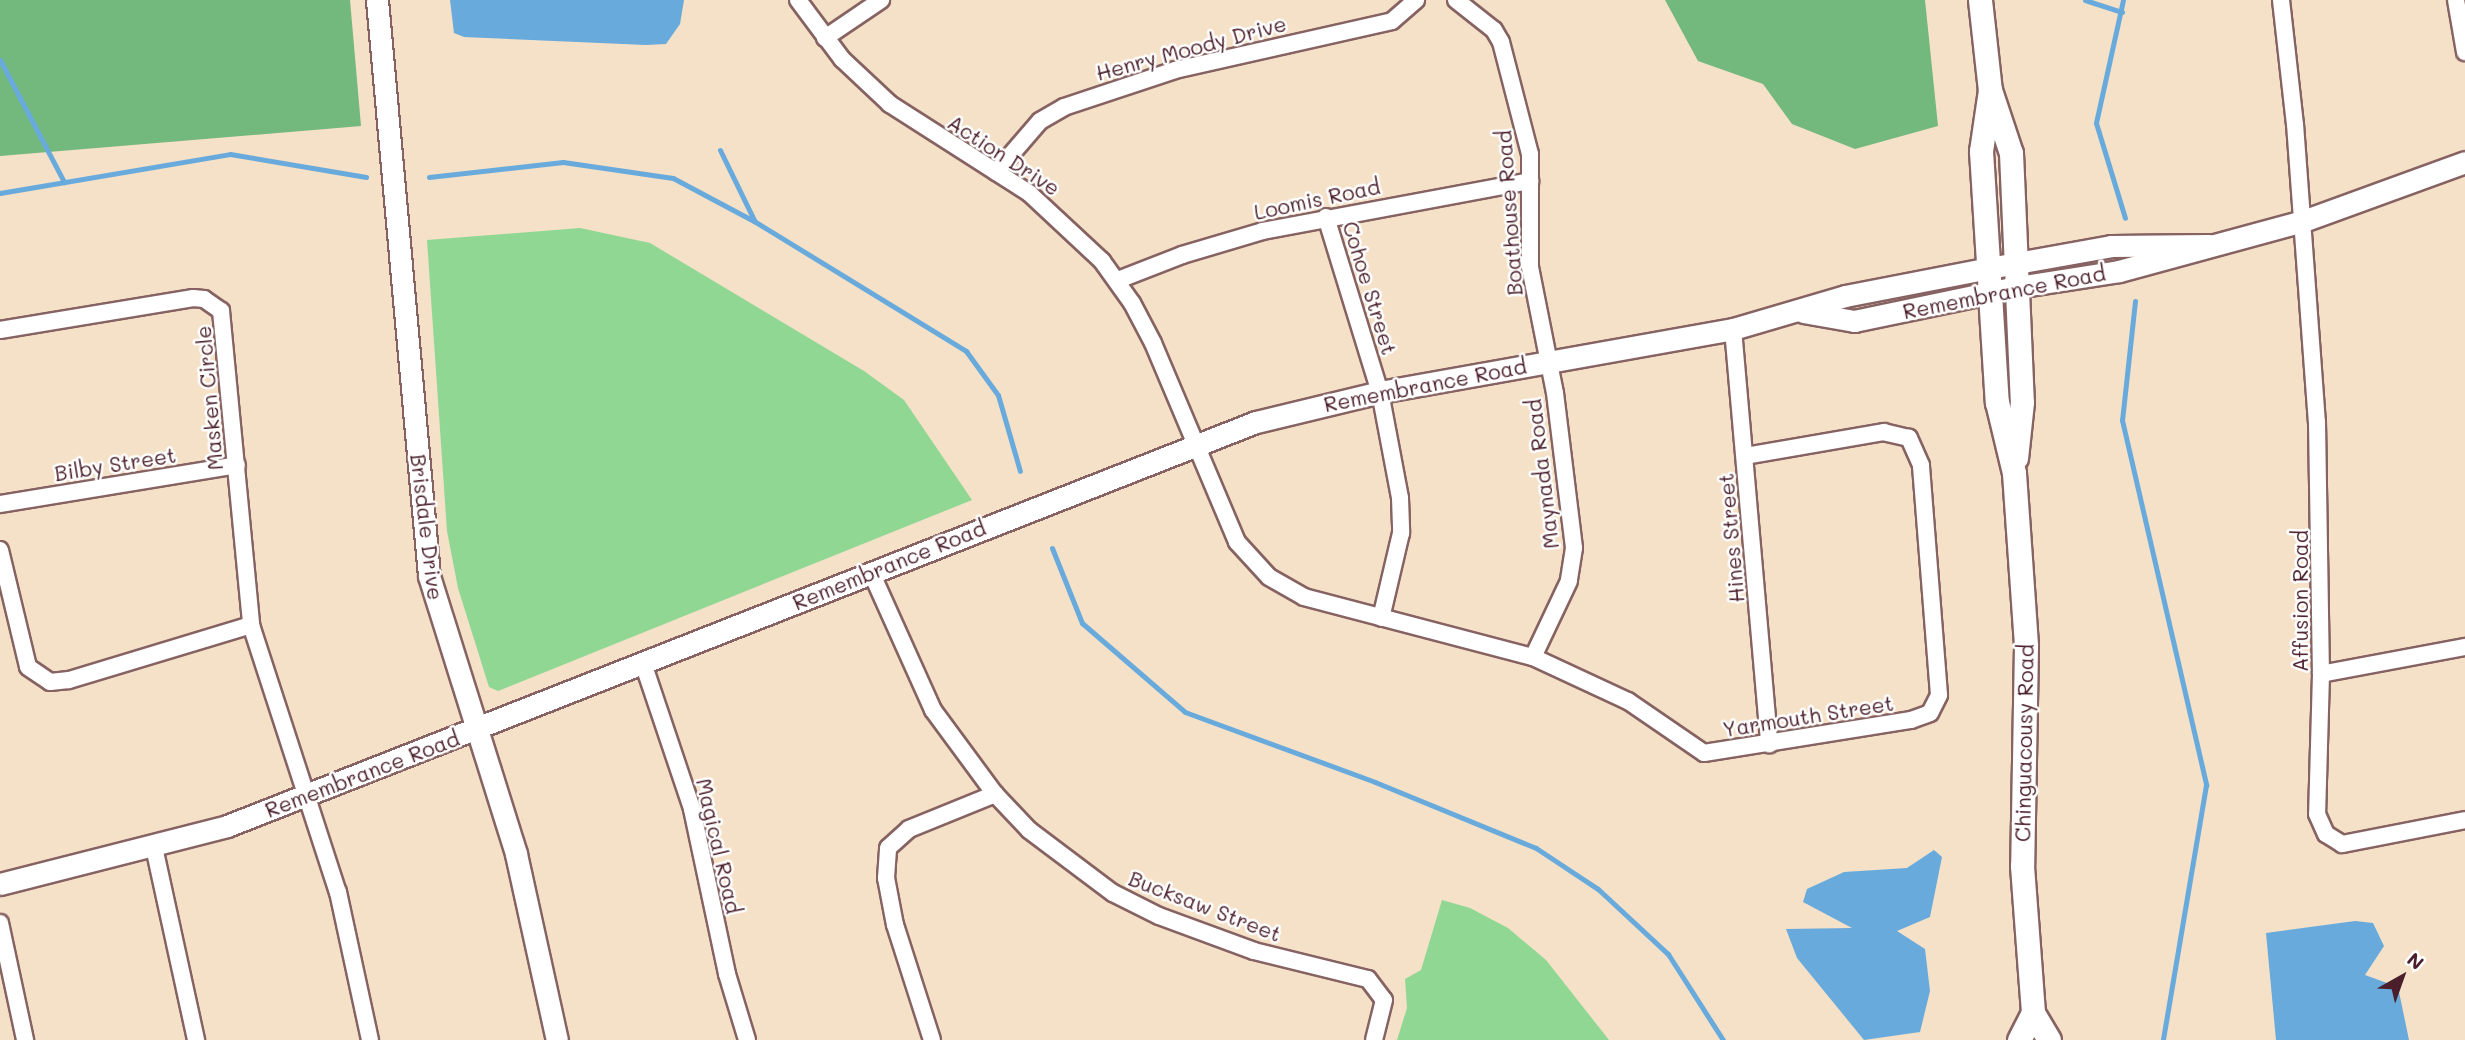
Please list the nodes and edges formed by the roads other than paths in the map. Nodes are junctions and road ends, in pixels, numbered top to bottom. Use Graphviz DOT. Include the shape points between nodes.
graph roads {
  1 [pos="377,0"];
  2 [pos="797,0"];
  3 [pos="881,0"];
  4 [pos="1416,0"];
  5 [pos="1456,0"];
  6 [pos="1980,0"];
  7 [pos="2281,0"];
  8 [pos="2456,0"];
  9 [pos="825,38"];
  10 [pos="2465,52"];
  11 [pos="1990,90"];
  12 [pos="2465,162"];
  13 [pos="996,172"];
  14 [pos="1530,181"];
  15 [pos="1326,217"];
  16 [pos="2303,221"];
  17 [pos="2209,246"];
  18 [pos="2016,263"];
  19 [pos="1989,268"];
  20 [pos="1118,280"];
  21 [pos="2017,286"];
  22 [pos="1990,293"];
  23 [pos="1797,312"];
  24 [pos="1734,329"];
  25 [pos="0,330"];
  26 [pos="1547,362"];
  27 [pos="1380,392"];
  28 [pos="1195,444"];
  29 [pos="1745,456"];
  30 [pos="237,465"];
  31 [pos="2014,472"];
  32 [pos="0,504"];
  33 [pos="0,550"];
  34 [pos="871,572"];
  35 [pos="1381,618"];
  36 [pos="251,625"];
  37 [pos="2465,647"];
  38 [pos="1533,657"];
  39 [pos="643,663"];
  40 [pos="2321,674"];
  41 [pos="475,730"];
  42 [pos="1769,744"];
  43 [pos="995,794"];
  44 [pos="306,797"];
  45 [pos="2465,820"];
  46 [pos="154,847"];
  47 [pos="0,884"];
  48 [pos="0,923"];
  49 [pos="2033,1013"];
  50 [pos="25,1040"];
  51 [pos="195,1040"];
  52 [pos="370,1040"];
  53 [pos="557,1040"];
  54 [pos="747,1040"];
  55 [pos="932,1040"];
  56 [pos="1374,1040"];
  57 [pos="2019,1040"];
  58 [pos="2049,1040"];
  1 -- 41 [label="street, Brisdale Drive" via="429,576"];
  2 -- 9 [label="street, Action Drive"];
  3 -- 9 [label="street"];
  4 -- 13 [label="street, Henry Moody Drive" via="1392,21 1175,70 1064,107 1040,121"];
  5 -- 14 [label="street, Boathouse Road" via="1494,30 1501,42 1527,130"];
  6 -- 11 [label="main road, Chinguacousy Road"];
  7 -- 16 [label="street, Affusion Road"];
  8 -- 10 [label="street"];
  9 -- 13 [label="street, Action Drive" via="890,104"];
  11 -- 18 [label="main road, Chinguacousy Road" via="2011,153"];
  11 -- 19 [label="main road, Chinguacousy Road" via="1981,151"];
  12 -- 16 [label="street, Remembrance Road"];
  13 -- 20 [label="street, Action Drive" via="1059,217"];
  14 -- 15 [label="street, Loomis Road"];
  14 -- 26 [label="street, Boathouse Road" via="1530,267"];
  15 -- 20 [label="street, Loomis Road" via="1226,240"];
  15 -- 27 [label="street, Cohoe Street"];
  16 -- 17 [label="street, Remembrance Road"];
  16 -- 40 [label="street, Affusion Road" via="2317,422"];
  17 -- 18 [label="street, Remembrance Road" via="2111,246"];
  17 -- 21 [label="street, Remembrance Road" via="2119,271"];
  18 -- 19 [label="street, Remembrance Road"];
  18 -- 21 [label="main road, Chinguacousy Road"];
  19 -- 22 [label="main road, Chinguacousy Road"];
  19 -- 23 [label="street, Remembrance Road" via="1845,296"];
  20 -- 28 [label="street, Action Drive" via="1153,343"];
  21 -- 22 [label="street, Remembrance Road"];
  21 -- 31 [label="main road, Chinguacousy Road" via="2022,402"];
  22 -- 23 [label="street, Remembrance Road" via="1854,321"];
  22 -- 31 [label="main road, Chinguacousy Road" via="1997,402"];
  23 -- 24 [label="street, Remembrance Road"];
  24 -- 26 [label="street, Remembrance Road"];
  24 -- 29 [label="street, Hines Street"];
  25 -- 30 [label="street, Masken Circle" via="204,299 221,311 226,321"];
  26 -- 27 [label="street, Remembrance Road"];
  26 -- 38 [label="street, Maynada Road" via="1574,548 1569,581"];
  27 -- 28 [label="street, Remembrance Road" via="1256,422"];
  27 -- 35 [label="street, Cohoe Street" via="1402,516"];
  28 -- 34 [label="street, Remembrance Road"];
  28 -- 35 [label="street, Yarmouth Street" via="1237,542 1269,577 1304,597"];
  29 -- 42 [label="street, Hines Street"];
  29 -- 42 [label="street, Yarmouth Street" via="1899,432 1917,448 1923,492 1939,695 1936,705 1911,720"];
  30 -- 32 [label="street, Bilby Street"];
  30 -- 36 [label="street, Masken Circle"];
  31 -- 49 [label="main road, Chinguacousy Road" via="2026,646 2022,866"];
  33 -- 36 [label="street" via="28,667 50,682 82,677"];
  34 -- 39 [label="street, Remembrance Road"];
  34 -- 43 [label="street, Bucksaw Street" via="933,710"];
  35 -- 38 [label="street, Yarmouth Street"];
  36 -- 44 [label="street, Masken Circle"];
  37 -- 40 [label="street"];
  38 -- 42 [label="street, Yarmouth Street" via="1616,695 1704,753"];
  39 -- 41 [label="street, Remembrance Road"];
  39 -- 54 [label="street, Magical Road" via="692,810 727,974"];
  40 -- 45 [label="street, Affusion Road" via="2317,814 2326,834 2342,844"];
  41 -- 44 [label="street, Remembrance Road"];
  41 -- 53 [label="street, Brisdale Drive" via="516,854"];
  43 -- 55 [label="street" via="909,829 888,848 886,878 895,925"];
  43 -- 56 [label="street, Bucksaw Street" via="1067,862 1113,893 1255,951 1368,979 1384,1000"];
  44 -- 46 [label="street, Remembrance Road"];
  44 -- 52 [label="street, Masken Circle" via="338,891"];
  46 -- 47 [label="street, Remembrance Road"];
  46 -- 51 [label="street"];
  48 -- 50 [label="street"];
  49 -- 57 [label="main road"];
  49 -- 58 [label="main road, Chinguacousy Road"];
}
